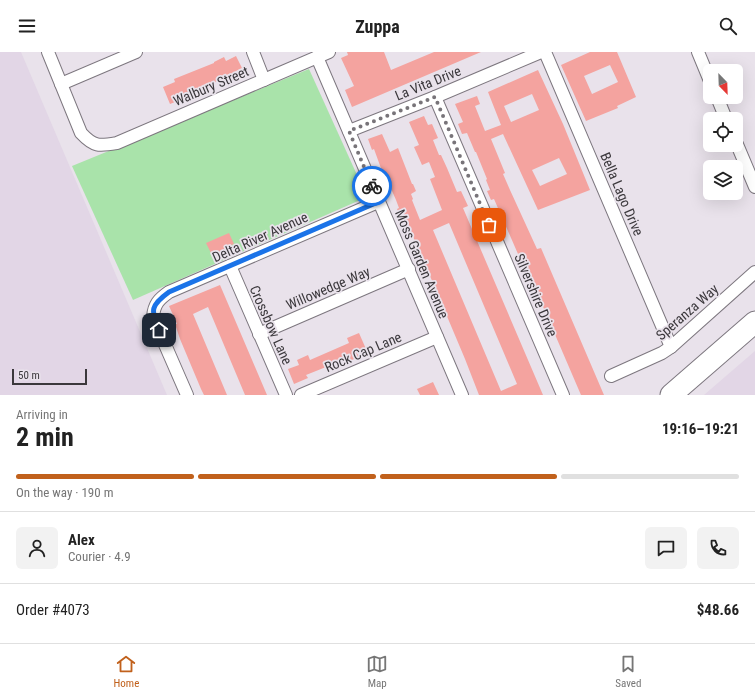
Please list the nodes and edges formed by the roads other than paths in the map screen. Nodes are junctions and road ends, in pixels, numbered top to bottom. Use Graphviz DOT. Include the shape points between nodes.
graph roads {
  1 [pos="48,52"];
  2 [pos="136,52"];
  3 [pos="253,52"];
  4 [pos="329,52"];
  5 [pos="541,52"];
  6 [pos="545,52"];
  7 [pos="698,52"];
  8 [pos="317,58"];
  9 [pos="703,64"];
  10 [pos="264,80"];
  11 [pos="61,84"];
  12 [pos="435,97"];
  13 [pos="349,131"];
  14 [pos="740,152"];
  15 [pos="755,188"];
  16 [pos="378,202"];
  17 [pos="230,266"];
  18 [pos="409,269"];
  19 [pos="755,272"];
  20 [pos="755,322"];
  21 [pos="259,334"];
  22 [pos="438,337"];
  23 [pos="671,347"];
  24 [pos="611,376"];
  25 [pos="186,395"];
  26 [pos="286,395"];
  27 [pos="301,395"];
  28 [pos="462,395"];
  29 [pos="562,395"];
  30 [pos="671,395"];
  1 -- 11 [label="street"];
  2 -- 11 [label="street"];
  3 -- 10 [label="street"];
  4 -- 8 [label="street, Walbury Street"];
  5 -- 12 [label="street, La Vita Drive"];
  6 -- 23 [label="street, Bella Lago Drive"];
  7 -- 9 [label="street"];
  8 -- 10 [label="street, Walbury Street"];
  8 -- 13 [label="street, Moss Garden Avenue"];
  10 -- 11 [label="street, Walbury Street" via="117,143 104,145 90,142 80,133"];
  12 -- 13 [label="street, La Vita Drive"];
  12 -- 29 [label="street, Silvershire Drive"];
  13 -- 16 [label="street, Moss Garden Avenue"];
  14 -- 15 [label="street"];
  16 -- 17 [label="street, Delta River Avenue"];
  16 -- 18 [label="street, Moss Garden Avenue"];
  17 -- 21 [label="street, Crossbow Lane"];
  17 -- 25 [label="street, Delta River Avenue" via="169,292 156,303 153,317"];
  18 -- 21 [label="street, Willowedge Way"];
  18 -- 22 [label="street, Moss Garden Avenue"];
  19 -- 23 [label="street, Speranza Way"];
  20 -- 30 [label="highway"];
  21 -- 26 [label="street, Crossbow Lane"];
  22 -- 27 [label="street, Rock Cap Lane"];
  22 -- 28 [label="street, Moss Garden Avenue"];
  23 -- 24 [label="street, Speranza Way"];
}
